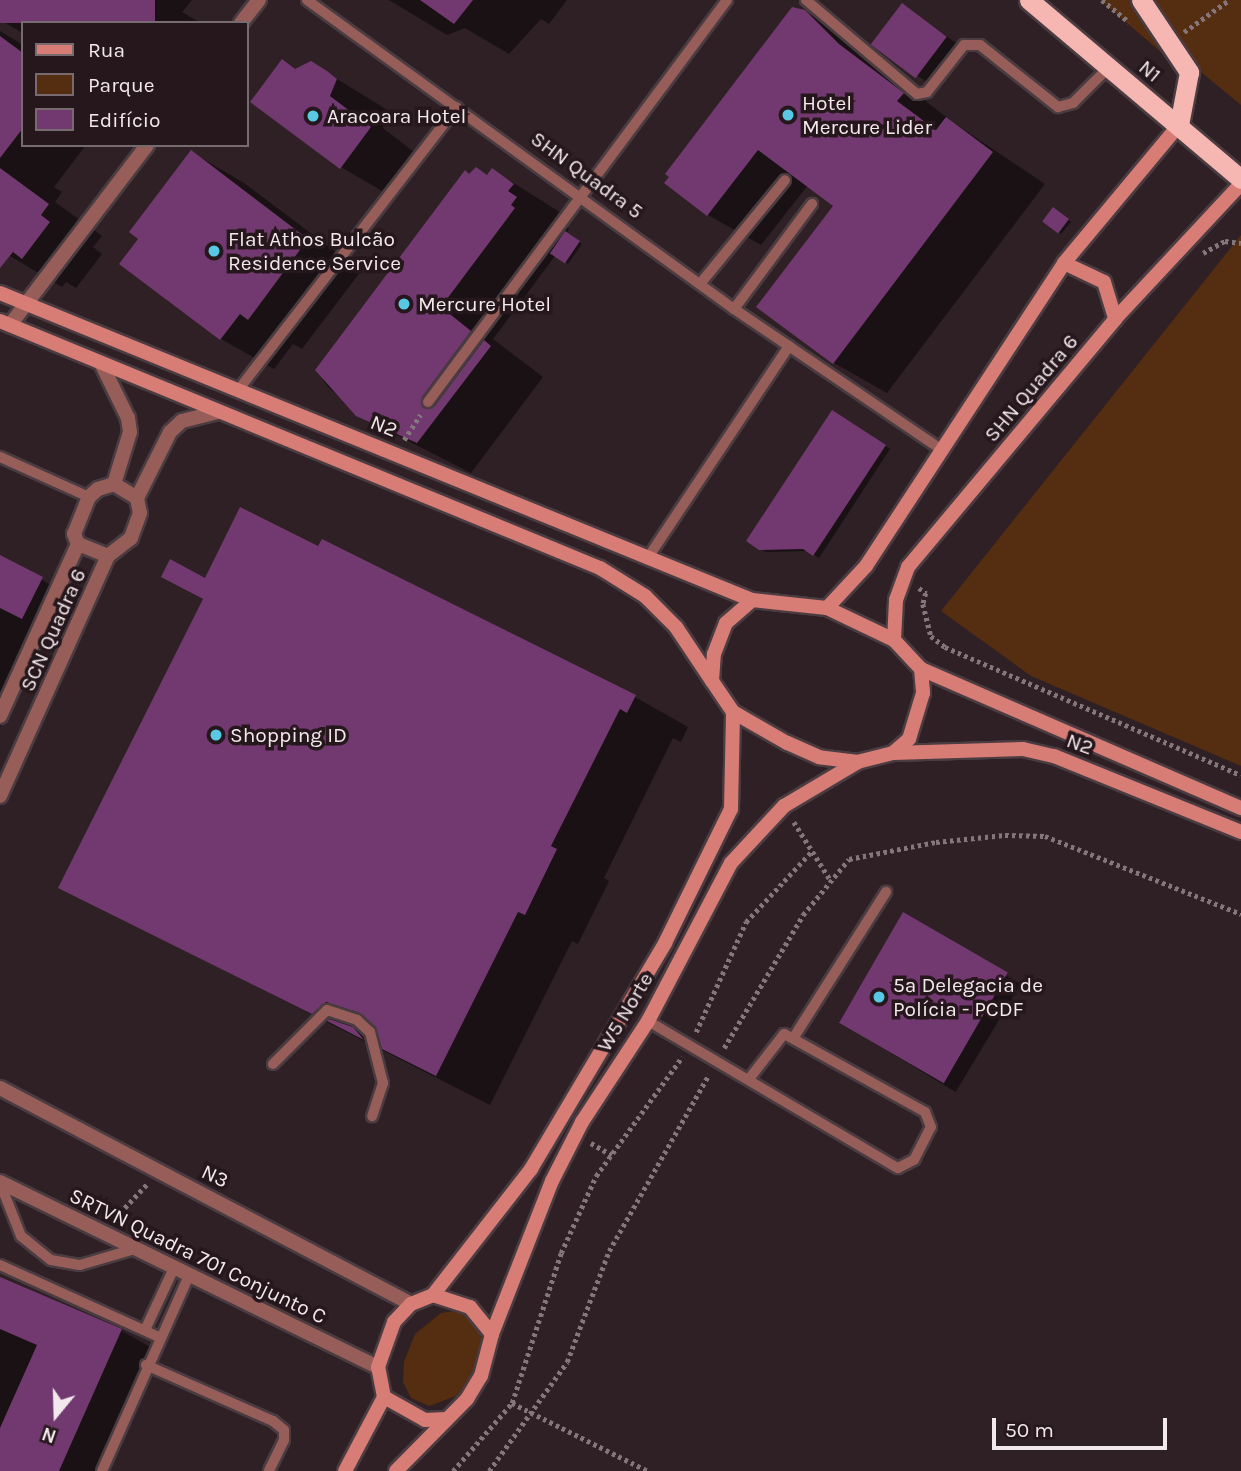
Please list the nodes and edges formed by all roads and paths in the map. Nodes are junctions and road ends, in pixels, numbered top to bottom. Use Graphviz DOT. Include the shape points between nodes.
graph roads {
  1 [pos="259,0"];
  2 [pos="307,0"];
  3 [pos="806,0"];
  4 [pos="1029,0"];
  5 [pos="1141,0"];
  6 [pos="1229,0"];
  7 [pos="723,1"];
  8 [pos="243,21"];
  9 [pos="1172,40"];
  10 [pos="1109,67"];
  11 [pos="457,107"];
  12 [pos="1179,125"];
  13 [pos="145,147"];
  14 [pos="785,180"];
  15 [pos="1241,182"];
  16 [pos="582,195"];
  17 [pos="812,204"];
  18 [pos="1241,243"];
  19 [pos="1185,245"];
  20 [pos="1064,263"];
  21 [pos="700,284"];
  22 [pos="0,293"];
  23 [pos="26,303"];
  24 [pos="734,309"];
  25 [pos="1115,319"];
  26 [pos="5,323"];
  27 [pos="789,346"];
  28 [pos="101,363"];
  29 [pos="239,389"];
  30 [pos="428,402"];
  31 [pos="218,412"];
  32 [pos="942,450"];
  33 [pos="396,453"];
  34 [pos="0,457"];
  35 [pos="114,484"];
  36 [pos="89,497"];
  37 [pos="136,498"];
  38 [pos="78,544"];
  39 [pos="108,556"];
  40 [pos="647,558"];
  41 [pos="905,577"];
  42 [pos="752,600"];
  43 [pos="827,608"];
  44 [pos="894,640"];
  45 [pos="921,668"];
  46 [pos="712,681"];
  47 [pos="733,712"];
  48 [pos="0,716"];
  49 [pos="893,752"];
  50 [pos="858,762"];
  51 [pos="1241,775"];
  52 [pos="0,796"];
  53 [pos="785,806"];
  54 [pos="1241,808"];
  55 [pos="1241,832"];
  56 [pos="811,852"];
  57 [pos="831,881"];
  58 [pos="886,892"];
  59 [pos="648,1021"];
  60 [pos="794,1037"];
  61 [pos="689,1047"];
  62 [pos="274,1064"];
  63 [pos="749,1079"];
  64 [pos="0,1088"];
  65 [pos="372,1116"];
  66 [pos="157,1173"];
  67 [pos="0,1183"];
  68 [pos="102,1232"];
  69 [pos="138,1248"];
  70 [pos="0,1265"];
  71 [pos="174,1268"];
  72 [pos="188,1276"];
  73 [pos="433,1295"];
  74 [pos="411,1304"];
  75 [pos="145,1329"];
  76 [pos="492,1334"];
  77 [pos="159,1337"];
  78 [pos="146,1365"];
  79 [pos="379,1367"];
  80 [pos="383,1397"];
  81 [pos="512,1403"];
  82 [pos="446,1419"];
  83 [pos="102,1471"];
  84 [pos="269,1471"];
  85 [pos="345,1471"];
  86 [pos="396,1471"];
  87 [pos="453,1471"];
  88 [pos="648,1471"];
  1 -- 8 [label="street"];
  2 -- 11 [label="lane, SHN Quadra 5"];
  3 -- 10 [label="lane" via="917,94 927,92 964,45 980,45 1058,107 1073,103"];
  4 -- 10 [label="highway, N1"];
  5 -- 9 [label="highway"];
  6 -- 9 [label="path"];
  7 -- 16 [label="lane"];
  9 -- 12 [label="highway" via="1189,72"];
  10 -- 12 [label="highway, N1"];
  11 -- 16 [label="lane, SHN Quadra 5"];
  11 -- 29 [label="lane"];
  12 -- 15 [label="highway, N1"];
  12 -- 20 [label="main road"];
  13 -- 23 [label="street"];
  14 -- 21 [label="lane"];
  15 -- 19 [label="main road, SHN Quadra 6"];
  16 -- 21 [label="lane, SHN Quadra 5"];
  16 -- 30 [label="lane"];
  17 -- 24 [label="lane"];
  18 -- 19 [label="path" via="1225,241 1201,254"];
  19 -- 25 [label="main road, SHN Quadra 6"];
  20 -- 25 [label="main road" via="1104,282"];
  20 -- 32 [label="main road"];
  21 -- 24 [label="lane, SHN Quadra 5"];
  22 -- 23 [label="main road, N2"];
  23 -- 26 [label="street"];
  23 -- 29 [label="main road, N2"];
  24 -- 27 [label="lane, SHN Quadra 5"];
  25 -- 41 [label="main road, SHN Quadra 6"];
  26 -- 28 [label="main road"];
  27 -- 32 [label="lane, SHN Quadra 5"];
  27 -- 40 [label="lane"];
  28 -- 31 [label="main road"];
  28 -- 35 [label="street" via="128,418 130,432"];
  29 -- 33 [label="main road, N2"];
  30 -- 33 [label="path"];
  31 -- 37 [label="street" via="182,421 170,432"];
  31 -- 46 [label="main road" via="600,568 645,596 676,627"];
  32 -- 43 [label="main road" via="866,566"];
  33 -- 40 [label="main road, N2"];
  34 -- 36 [label="lane"];
  35 -- 36 [label="street"];
  35 -- 37 [label="street"];
  36 -- 38 [label="street" via="74,534"];
  37 -- 39 [label="street" via="140,513 131,538"];
  38 -- 39 [label="street"];
  38 -- 48 [label="street"];
  39 -- 52 [label="street, SCN Quadra 6"];
  40 -- 42 [label="main road, N2"];
  41 -- 44 [label="main road, SHN Quadra 6" via="896,600"];
  41 -- 51 [label="path" via="926,593 923,604 931,636 945,647"];
  42 -- 43 [label="main road"];
  42 -- 46 [label="main road" via="726,623"];
  43 -- 44 [label="main road"];
  44 -- 45 [label="main road"];
  45 -- 49 [label="main road" via="918,719 909,739"];
  45 -- 54 [label="main road, N2"];
  46 -- 47 [label="main road"];
  47 -- 50 [label="main road" via="819,757"];
  47 -- 73 [label="main road, W5 Norte" via="731,809 665,943 531,1169"];
  49 -- 50 [label="main road"];
  49 -- 55 [label="main road, N2" via="1023,749 1054,756"];
  50 -- 53 [label="main road, W5 Norte"];
  53 -- 56 [label="path"];
  53 -- 59 [label="main road, W5 Norte" via="731,863"];
  56 -- 57 [label="path"];
  56 -- 61 [label="path" via="746,922"];
  58 -- 60 [label="lane"];
  59 -- 61 [label="lane"];
  59 -- 76 [label="main road, W5 Norte" via="582,1122 552,1181"];
  60 -- 63 [label="lane" via="784,1034 777,1039"];
  60 -- 63 [label="lane" via="925,1112 931,1127 914,1160 898,1168"];
  61 -- 63 [label="lane"];
  61 -- 81 [label="path" via="596,1176 561,1254"];
  62 -- 65 [label="lane" via="327,1010 357,1020 370,1032 383,1083"];
  64 -- 66 [label="street, N3" via="72,1122"];
  66 -- 68 [label="path"];
  66 -- 74 [label="street, N3"];
  67 -- 68 [label="street, SRTVN Quadra 701 Conjunto C"];
  67 -- 69 [label="lane" via="21,1236 51,1260 80,1265"];
  68 -- 69 [label="street, SRTVN Quadra 701 Conjunto C"];
  69 -- 71 [label="street, SRTVN Quadra 701 Conjunto C"];
  70 -- 75 [label="lane"];
  71 -- 72 [label="street, SRTVN Quadra 701 Conjunto C"];
  71 -- 75 [label="lane"];
  72 -- 77 [label="lane"];
  72 -- 79 [label="street, SRTVN Quadra 701 Conjunto C"];
  73 -- 74 [label="main road"];
  73 -- 76 [label="main road" via="470,1307"];
  74 -- 79 [label="main road" via="394,1322"];
  75 -- 77 [label="lane"];
  76 -- 82 [label="main road" via="481,1376 467,1399"];
  77 -- 78 [label="lane"];
  78 -- 83 [label="lane"];
  78 -- 84 [label="lane" via="274,1421 284,1430 284,1440"];
  79 -- 80 [label="main road"];
  80 -- 82 [label="main road" via="425,1420"];
  80 -- 85 [label="main road"];
  81 -- 87 [label="path"];
  81 -- 88 [label="path"];
  82 -- 86 [label="main road"];
}
